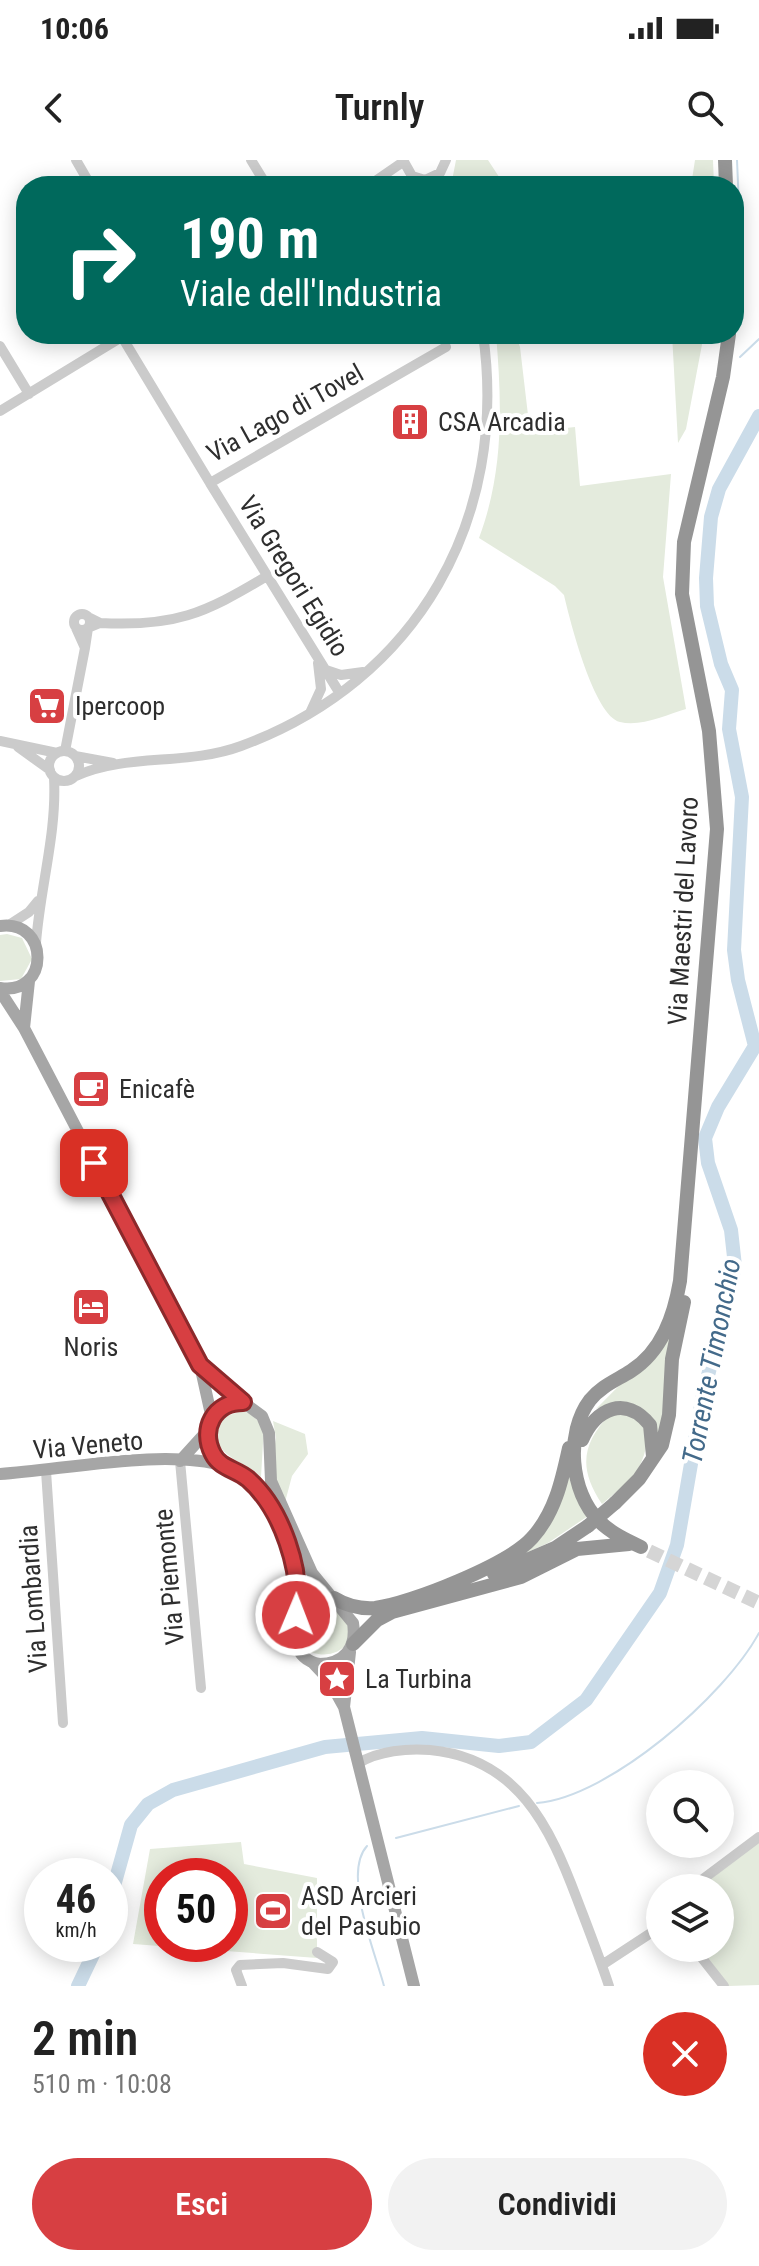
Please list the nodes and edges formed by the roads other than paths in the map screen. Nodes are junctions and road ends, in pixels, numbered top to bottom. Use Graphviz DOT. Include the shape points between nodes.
graph roads {
  1 [pos="446,160"];
  2 [pos="403,161"];
  3 [pos="440,173"];
  4 [pos="383,176"];
  5 [pos="412,176"];
  6 [pos="437,176"];
  7 [pos="440,176"];
  8 [pos="110,344"];
  9 [pos="129,344"];
  10 [pos="484,344"];
  11 [pos="728,344"];
  12 [pos="0,346"];
  13 [pos="446,347"];
  14 [pos="29,394"];
  15 [pos="0,411"];
  16 [pos="210,483"];
  17 [pos="267,576"];
  18 [pos="315,654"];
  19 [pos="326,670"];
  20 [pos="366,671"];
  21 [pos="339,692"];
  22 [pos="310,713"];
  23 [pos="0,741"];
  24 [pos="16,746"];
  25 [pos="66,753"];
  26 [pos="119,764"];
  27 [pos="52,774"];
  28 [pos="72,779"];
  29 [pos="55,805"];
  30 [pos="39,899"];
  31 [pos="5,925"];
  32 [pos="36,943"];
  33 [pos="29,981"];
  34 [pos="0,990"];
  35 [pos="24,1028"];
  36 [pos="686,1206"];
  37 [pos="200,1365"];
  38 [pos="617,1379"];
  39 [pos="589,1401"];
  40 [pos="243,1402"];
  41 [pos="210,1424"];
  42 [pos="582,1441"];
  43 [pos="180,1461"];
  44 [pos="221,1465"];
  45 [pos="650,1465"];
  46 [pos="46,1471"];
  47 [pos="0,1474"];
  48 [pos="642,1547"];
  49 [pos="334,1598"];
  50 [pos="391,1609"];
  51 [pos="352,1648"];
  52 [pos="313,1663"];
  53 [pos="201,1688"];
  54 [pos="344,1707"];
  55 [pos="63,1723"];
  56 [pos="358,1760"];
  57 [pos="759,1837"];
  58 [pos="710,1874"];
  59 [pos="646,1936"];
  60 [pos="317,1952"];
  61 [pos="705,1962"];
  62 [pos="602,1965"];
  63 [pos="242,1986"];
  64 [pos="414,1986"];
  65 [pos="609,1986"];
  66 [pos="724,1986"];
  1 -- 3 [label="street"];
  2 -- 4 [label="street"];
  2 -- 5 [label="street"];
  3 -- 6 [label="street"];
  3 -- 7 [label="street"];
  8 -- 14 [label="street"];
  9 -- 16 [label="street, Via Lago di Tovel"];
  10 -- 20 [label="street" via="489,413 467,530 420,616"];
  11 -- 36 [label="highway, Via Maestri del Lavoro" via="682,567 685,618 709,731 717,829"];
  12 -- 14 [label="street"];
  13 -- 16 [label="street, Via Lago di Tovel"];
  14 -- 15 [label="street"];
  16 -- 17 [label="street, Via Gregori Egidio"];
  17 -- 18 [label="street, Via Gregori Egidio"];
  17 -- 25 [label="street" via="178,620 88,624"];
  18 -- 19 [label="street, Via Gregori Egidio"];
  18 -- 22 [label="street" via="321,689"];
  19 -- 20 [label="street" via="341,675"];
  19 -- 21 [label="street, Via Gregori Egidio"];
  20 -- 21 [label="street"];
  21 -- 22 [label="street"];
  22 -- 26 [label="street" via="214,754"];
  23 -- 24 [label="street"];
  24 -- 25 [label="street"];
  24 -- 27 [label="street"];
  25 -- 26 [label="street"];
  25 -- 27 [label="street" via="51,758"];
  25 -- 28 [label="street" via="79,764"];
  26 -- 28 [label="street"];
  27 -- 28 [label="street"];
  27 -- 29 [label="street"];
  28 -- 29 [label="street"];
  29 -- 30 [label="street"];
  30 -- 31 [label="street" via="29,912"];
  30 -- 32 [label="street"];
  31 -- 32 [label="main road" via="25,930"];
  32 -- 33 [label="main road" via="38,967"];
  33 -- 34 [label="main road"];
  33 -- 35 [label="main road"];
  34 -- 35 [label="main road"];
  35 -- 37 [label="main road"];
  36 -- 38 [label="highway, Via Maestri del Lavoro" via="671,1319 655,1349"];
  36 -- 45 [label="highway" via="684,1303 671,1370 668,1429"];
  37 -- 40 [label="main road"];
  37 -- 41 [label="main road"];
  38 -- 39 [label="highway"];
  38 -- 42 [label="highway" via="591,1411"];
  39 -- 48 [label="highway" via="575,1443 579,1486 598,1520"];
  39 -- 50 [label="highway" via="572,1431 556,1499 531,1539 499,1563"];
  40 -- 41 [label="main road, Via Veneto" via="224,1405"];
  40 -- 49 [label="main road" via="260,1411 265,1421 271,1481 312,1573"];
  41 -- 43 [label="main road, Via Veneto"];
  41 -- 44 [label="main road" via="211,1450"];
  42 -- 45 [label="highway" via="589,1425 606,1410 632,1409 650,1425"];
  42 -- 48 [label="highway" via="589,1493 610,1522"];
  43 -- 44 [label="main road, Via Veneto"];
  43 -- 46 [label="main road, Via Veneto"];
  43 -- 53 [label="street, Via Piemonte"];
  44 -- 52 [label="main road" via="250,1481 275,1518 299,1585 295,1639"];
  45 -- 50 [label="highway, bridge" via="615,1503 555,1548"];
  46 -- 47 [label="main road, Via Veneto"];
  46 -- 55 [label="street, Via Lombardia"];
  48 -- 50 [label="highway" via="577,1549 521,1577"];
  49 -- 50 [label="highway" via="355,1607"];
  49 -- 51 [label="main road" via="353,1623"];
  50 -- 51 [label="highway"];
  51 -- 52 [label="main road" via="331,1663"];
  51 -- 54 [label="main road"];
  52 -- 54 [label="main road"];
  54 -- 56 [label="main road"];
  56 -- 62 [label="street" via="408,1750 446,1752 485,1767 522,1794 556,1845"];
  56 -- 64 [label="main road"];
  57 -- 58 [label="street"];
  59 -- 62 [label="street"];
  60 -- 63 [label="street" via="333,1962 328,1969 240,1965 236,1970"];
  61 -- 66 [label="street"];
  62 -- 65 [label="street"];
}
